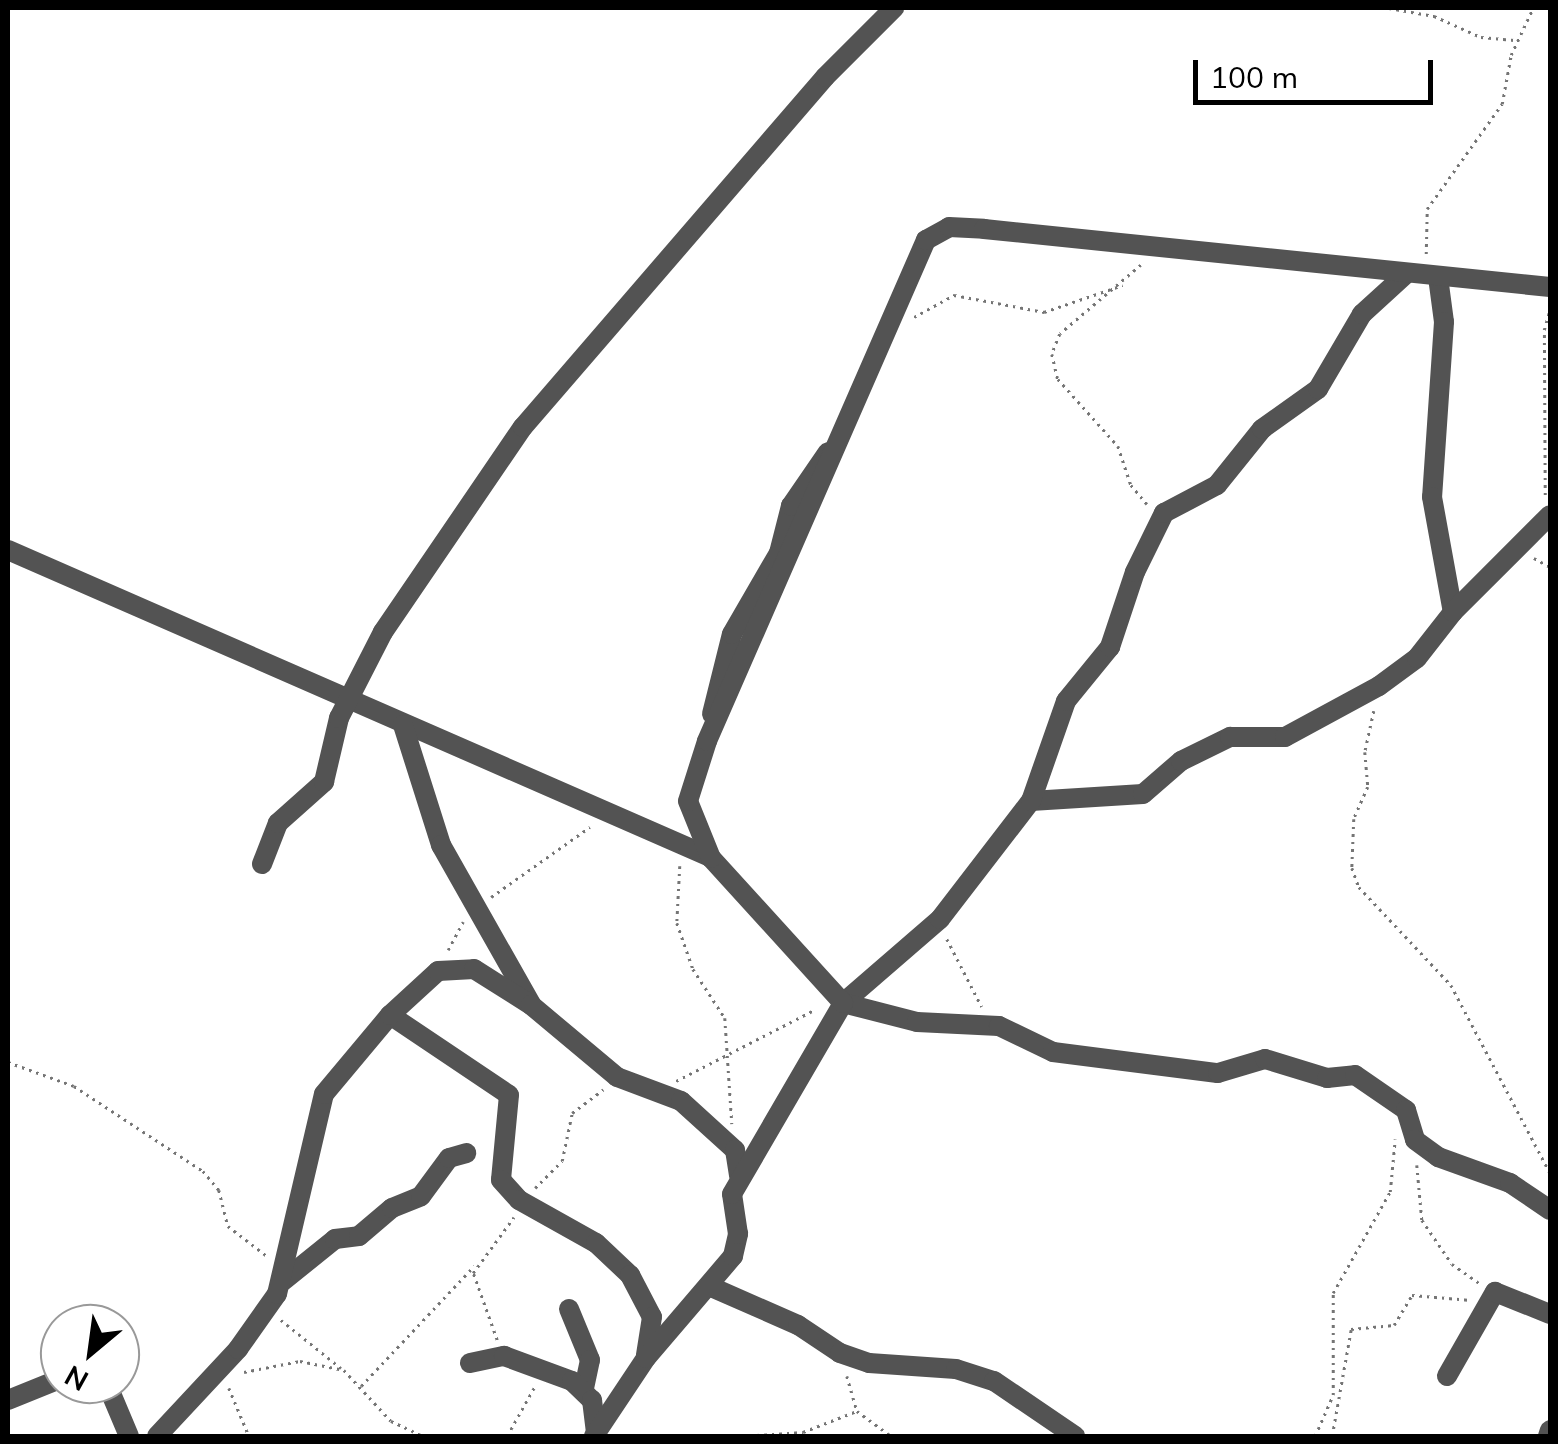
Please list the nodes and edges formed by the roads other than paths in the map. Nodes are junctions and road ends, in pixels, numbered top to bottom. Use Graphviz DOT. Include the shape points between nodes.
graph roads {
  1 [pos="894,8"];
  2 [pos="1407,273"];
  3 [pos="1438,277"];
  4 [pos="1550,287"];
  5 [pos="1550,516"];
  6 [pos="8,550"];
  7 [pos="1453,612"];
  8 [pos="347,697"];
  9 [pos="403,726"];
  10 [pos="688,801"];
  11 [pos="1031,801"];
  12 [pos="688,842"];
  13 [pos="711,858"];
  14 [pos="262,864"];
  15 [pos="840,997"];
  16 [pos="532,1006"];
  17 [pos="390,1015"];
  18 [pos="466,1153"];
  19 [pos="738,1178"];
  20 [pos="1550,1210"];
  21 [pos="283,1281"];
  22 [pos="709,1286"];
  23 [pos="570,1309"];
  24 [pos="1550,1314"];
  25 [pos="646,1358"];
  26 [pos="470,1363"];
  27 [pos="1447,1376"];
  28 [pos="40,1387"];
  29 [pos="584,1389"];
  30 [pos="8,1400"];
  31 [pos="115,1404"];
  32 [pos="595,1435"];
  33 [pos="129,1436"];
  34 [pos="157,1436"];
  35 [pos="1075,1436"];
  1 -- 8 [label="street" via="814,89 662,272 558,382 435,553"];
  2 -- 3 [label="street"];
  2 -- 10 [label="street" via="984,229 935,231 917,257 707,740"];
  2 -- 11 [label="street" via="1352,326 1318,390 1262,429 1217,485 1164,513 1110,647 1066,701"];
  3 -- 4 [label="street"];
  3 -- 7 [label="street" via="1444,322 1432,497"];
  5 -- 7 [label="street"];
  6 -- 8 [label="street"];
  7 -- 11 [label="street" via="1417,658 1286,737 1230,737 1181,761 1143,794"];
  8 -- 9 [label="street"];
  8 -- 14 [label="street" via="324,782 278,824"];
  9 -- 12 [label="street"];
  9 -- 16 [label="street" via="426,811"];
  10 -- 12 [label="street"];
  10 -- 13 [label="street"];
  11 -- 15 [label="street" via="940,918"];
  12 -- 13 [label="street"];
  13 -- 15 [label="street"];
  15 -- 19 [label="street"];
  15 -- 20 [label="street" via="917,1022 999,1026 1053,1052 1218,1072 1265,1059 1328,1078 1355,1075 1406,1110 1415,1140 1450,1162 1510,1183"];
  16 -- 17 [label="street" via="474,969 438,970"];
  16 -- 19 [label="street" via="628,1084 662,1090 735,1150 742,1165"];
  17 -- 21 [label="street" via="324,1094"];
  17 -- 25 [label="street" via="509,1095 501,1180 519,1200 596,1243 630,1276 652,1317"];
  18 -- 21 [label="street" via="449,1158 421,1196 392,1208 359,1236 335,1238"];
  19 -- 22 [label="street" via="730,1210 737,1246"];
  21 -- 34 [label="street" via="221,1368"];
  22 -- 25 [label="street"];
  22 -- 35 [label="street" via="798,1325 840,1353 994,1381"];
  23 -- 29 [label="street" via="590,1360"];
  24 -- 27 [label="street" via="1493,1296"];
  25 -- 32 [label="street"];
  26 -- 29 [label="street" via="512,1358"];
  28 -- 30 [label="street"];
  29 -- 32 [label="street" via="598,1415"];
  31 -- 33 [label="street"];
}
